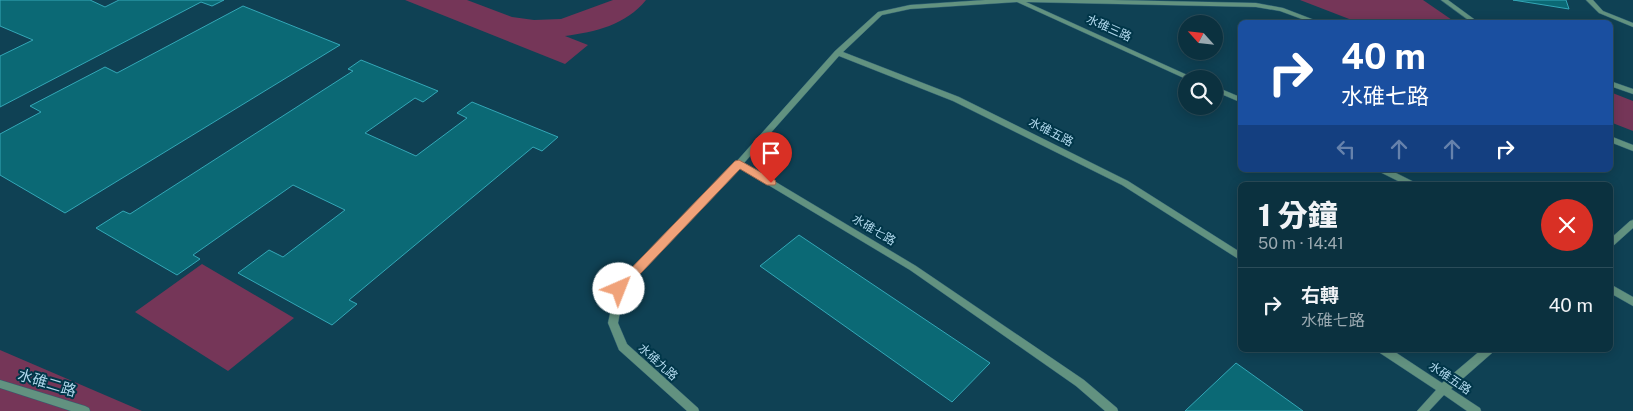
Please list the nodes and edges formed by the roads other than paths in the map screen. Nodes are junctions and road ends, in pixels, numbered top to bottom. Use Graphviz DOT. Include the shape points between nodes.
graph roads {
  1 [pos="1015,0"];
  2 [pos="1444,0"];
  3 [pos="1589,0"];
  4 [pos="1310,20"];
  5 [pos="1472,20"];
  6 [pos="1633,25"];
  7 [pos="838,53"];
  8 [pos="1178,73"];
  9 [pos="1613,84"];
  10 [pos="1223,92"];
  11 [pos="1633,92"];
  12 [pos="1238,99"];
  13 [pos="1613,140"];
  14 [pos="1633,148"];
  15 [pos="739,164"];
  16 [pos="1387,172"];
  17 [pos="1407,182"];
  18 [pos="1633,223"];
  19 [pos="1613,241"];
  20 [pos="1238,256"];
  21 [pos="1613,290"];
  22 [pos="1633,302"];
  23 [pos="1387,352"];
  24 [pos="1486,352"];
  25 [pos="0,384"];
  26 [pos="1444,388"];
  27 [pos="85,411"];
  28 [pos="694,411"];
  29 [pos="1113,411"];
  30 [pos="1422,411"];
  31 [pos="1476,411"];
  1 -- 4 [label="street" via="1256,5 1281,9"];
  1 -- 7 [label="street" via="910,6 880,12"];
  1 -- 8 [label="street, 水碓三路"];
  2 -- 5 [label="street"];
  3 -- 6 [label="street" via="1601,12"];
  7 -- 15 [label="street"];
  7 -- 20 [label="street, 水碓五路" via="956,99 1125,183"];
  9 -- 11 [label="street"];
  10 -- 12 [label="street"];
  13 -- 14 [label="street"];
  15 -- 28 [label="street, 水碓九路" via="619,289 613,323 623,346"];
  15 -- 29 [label="street, 水碓七路" via="913,268 1080,382"];
  16 -- 17 [label="street"];
  18 -- 19 [label="street"];
  21 -- 22 [label="street"];
  23 -- 26 [label="street, 水碓五路"];
  24 -- 26 [label="street"];
  25 -- 27 [label="street, 水碓二路"];
  26 -- 30 [label="street"];
  26 -- 31 [label="street, 水碓五路"];
}
